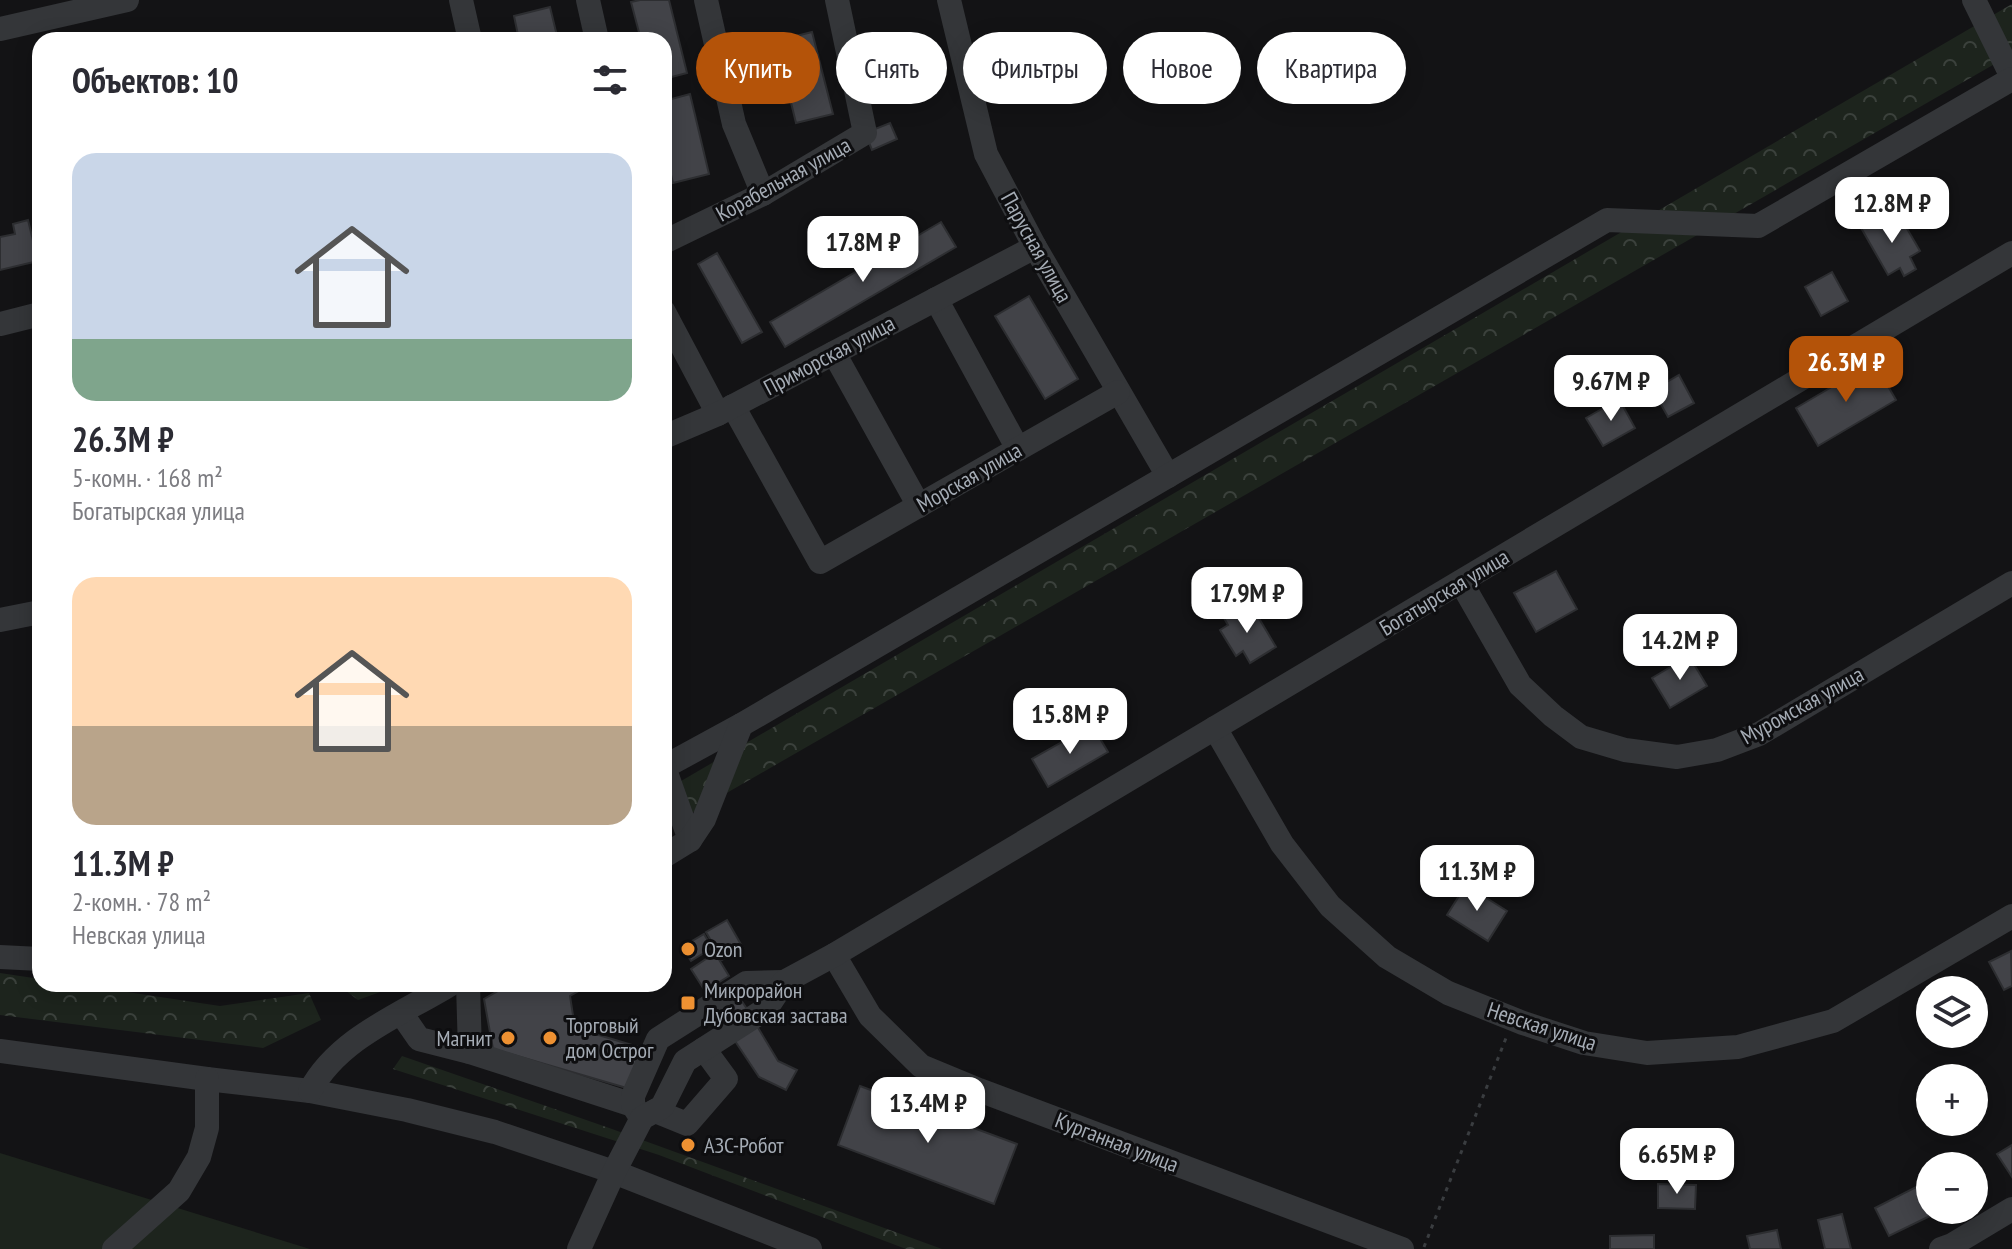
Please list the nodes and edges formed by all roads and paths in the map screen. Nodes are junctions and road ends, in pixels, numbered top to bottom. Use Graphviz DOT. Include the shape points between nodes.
graph roads {
  1 [pos="127,0"];
  2 [pos="461,0"];
  3 [pos="588,0"];
  4 [pos="706,0"];
  5 [pos="837,0"];
  6 [pos="949,0"];
  7 [pos="1974,0"];
  8 [pos="0,29"];
  9 [pos="468,32"];
  10 [pos="595,32"];
  11 [pos="2012,78"];
  12 [pos="763,194"];
  13 [pos="672,238"];
  14 [pos="1035,247"];
  15 [pos="2012,253"];
  16 [pos="936,299"];
  17 [pos="32,316"];
  18 [pos="0,324"];
  19 [pos="672,325"];
  20 [pos="834,353"];
  21 [pos="1118,392"];
  22 [pos="725,410"];
  23 [pos="672,433"];
  24 [pos="1018,449"];
  25 [pos="1168,476"];
  26 [pos="919,506"];
  27 [pos="1461,582"];
  28 [pos="2012,583"];
  29 [pos="32,614"];
  30 [pos="0,620"];
  31 [pos="741,725"];
  32 [pos="1215,728"];
  33 [pos="672,770"];
  34 [pos="672,793"];
  35 [pos="690,840"];
  36 [pos="672,851"];
  37 [pos="2012,916"];
  38 [pos="834,955"];
  39 [pos="0,957"];
  40 [pos="32,959"];
  41 [pos="784,982"];
  42 [pos="437,992"];
  43 [pos="468,992"];
  44 [pos="401,1013"];
  45 [pos="1513,1019"];
  46 [pos="704,1049"];
  47 [pos="0,1051"];
  48 [pos="470,1052"];
  49 [pos="207,1079"];
  50 [pos="310,1091"];
  51 [pos="643,1111"];
  52 [pos="614,1172"];
  53 [pos="2012,1209"];
  54 [pos="1949,1248"];
  55 [pos="114,1249"];
  56 [pos="579,1249"];
  57 [pos="810,1249"];
  58 [pos="1402,1249"];
  59 [pos="1423,1249"];
  1 -- 8 [label="street"];
  2 -- 9 [label="street"];
  3 -- 10 [label="street"];
  4 -- 12 [label="street" via="734,124"];
  5 -- 12 [label="street, Корабельная улица" via="865,133"];
  6 -- 14 [label="street, Парусная улица" via="986,154"];
  7 -- 11 [label="street"];
  11 -- 25 [label="street" via="1758,226 1607,220"];
  12 -- 13 [label="street, Корабельная улица"];
  14 -- 16 [label="street, Приморская улица"];
  14 -- 21 [label="street, Парусная улица"];
  15 -- 27 [label="street, Богатырская улица"];
  16 -- 20 [label="street, Приморская улица"];
  16 -- 24 [label="street"];
  17 -- 18 [label="street"];
  19 -- 22 [label="street"];
  20 -- 22 [label="street, Приморская улица"];
  20 -- 26 [label="street"];
  21 -- 24 [label="street, Морская улица"];
  21 -- 25 [label="street, Парусная улица"];
  22 -- 23 [label="street, Приморская улица"];
  22 -- 26 [label="street, Морская улица" via="820,562"];
  24 -- 26 [label="street, Морская улица"];
  25 -- 31 [label="street"];
  27 -- 28 [label="street, Муромская улица" via="1520,685 1553,716 1581,737 1677,757 1717,750 1759,734"];
  27 -- 32 [label="street, Богатырская улица"];
  29 -- 30 [label="street"];
  31 -- 33 [label="street"];
  31 -- 35 [label="street" via="704,819"];
  32 -- 38 [label="street, Богатырская улица"];
  32 -- 45 [label="street, Невская улица" via="1282,844 1330,906 1387,957 1448,993"];
  34 -- 35 [label="street"];
  35 -- 36 [label="street"];
  37 -- 45 [label="street, Невская улица" via="1833,1021 1738,1047 1647,1053 1584,1043"];
  38 -- 41 [label="street, Богатырская улица"];
  38 -- 58 [label="street, Курганная улица" via="870,1016 921,1066"];
  39 -- 40 [label="street"];
  41 -- 46 [label="street" via="766,1009"];
  41 -- 51 [label="street" via="746,983 658,1039 633,1096"];
  42 -- 44 [label="street"];
  43 -- 48 [label="street"];
  44 -- 48 [label="street" via="419,1039"];
  44 -- 50 [label="street" via="359,1037 318,1076"];
  45 -- 59 [label="path"];
  46 -- 51 [label="street" via="685,1061 662,1107"];
  46 -- 51 [label="street" via="726,1079 687,1124"];
  47 -- 49 [label="street"];
  48 -- 51 [label="street"];
  49 -- 50 [label="street"];
  49 -- 55 [label="street" via="207,1128 199,1157 179,1191"];
  50 -- 52 [label="street" via="495,1132"];
  51 -- 52 [label="street"];
  52 -- 56 [label="street"];
  52 -- 57 [label="street"];
  53 -- 54 [label="street"];
}
